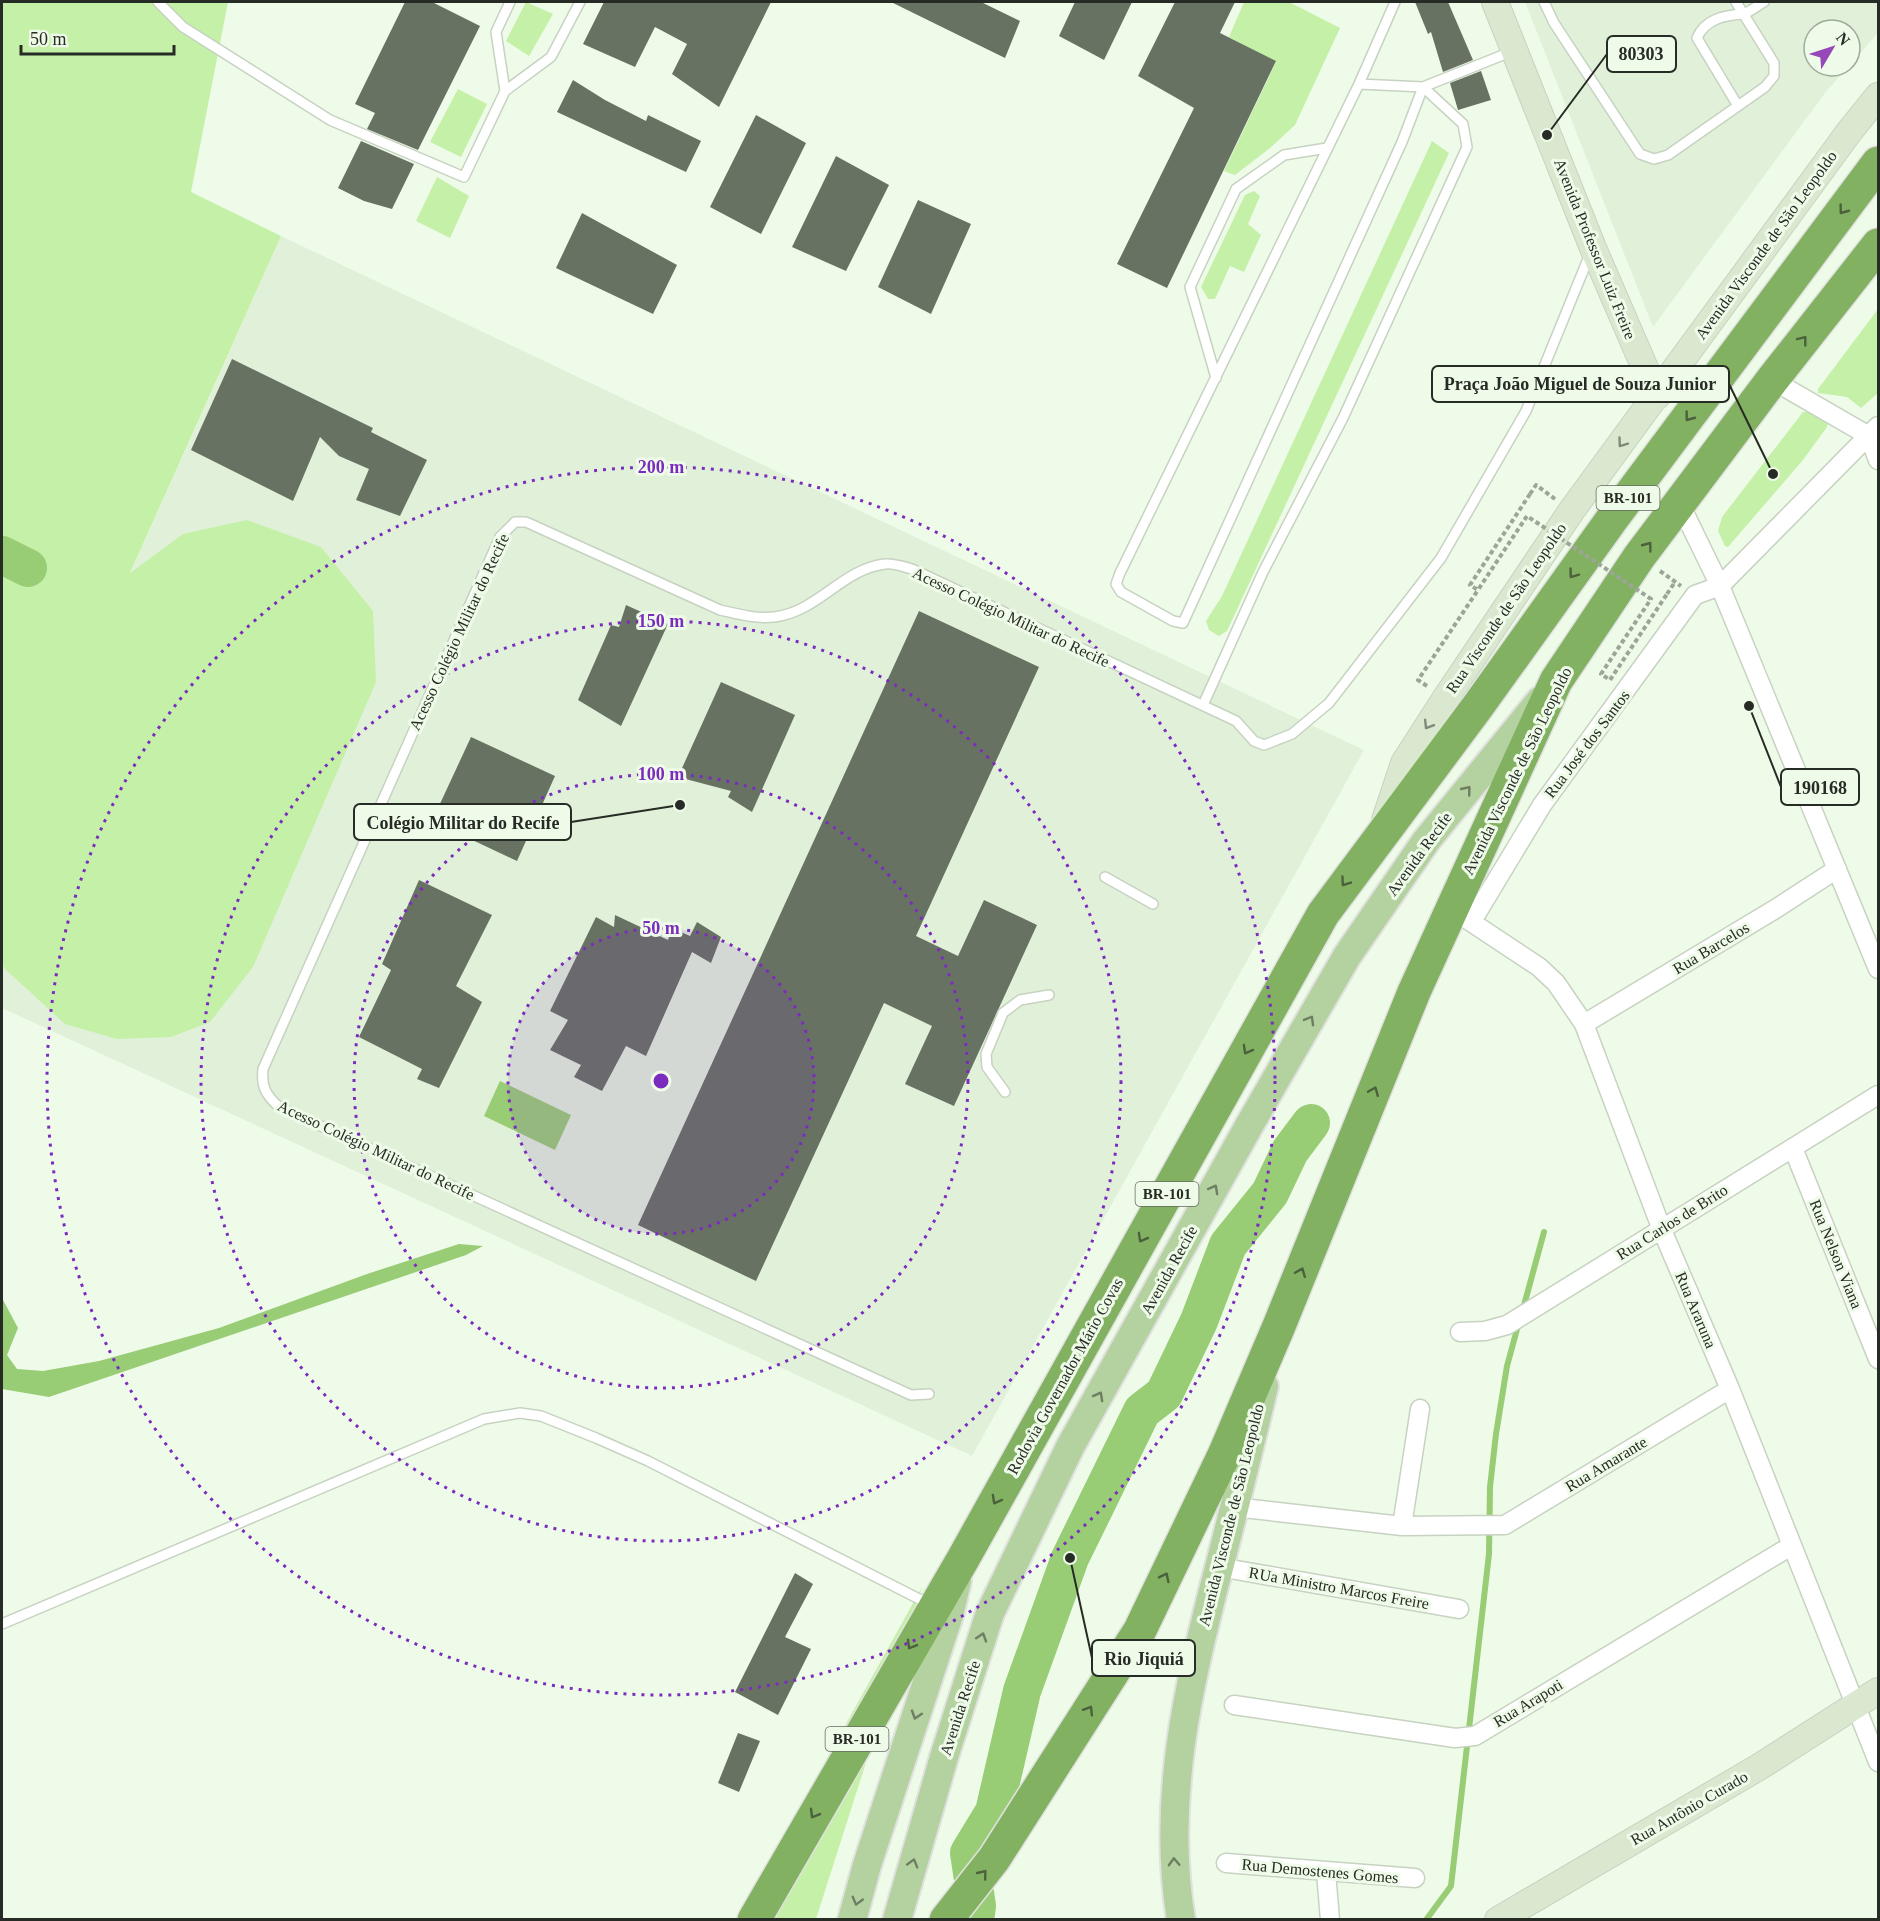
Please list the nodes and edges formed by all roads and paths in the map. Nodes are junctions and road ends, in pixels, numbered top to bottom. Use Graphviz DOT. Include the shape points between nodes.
graph roads {
  1 [pos="158,2"];
  2 [pos="510,2"];
  3 [pos="580,2"];
  4 [pos="1395,2"];
  5 [pos="1495,2"];
  6 [pos="1544,2"];
  7 [pos="1736,2"];
  8 [pos="1764,2"];
  9 [pos="1744,14"];
  10 [pos="1515,50"];
  11 [pos="1359,84"];
  12 [pos="1423,87"];
  13 [pos="505,91"];
  14 [pos="1878,96"];
  15 [pos="1738,106"];
  16 [pos="1328,148"];
  17 [pos="1878,163"];
  18 [pos="1878,245"];
  19 [pos="1593,248"];
  20 [pos="1216,378"];
  21 [pos="1772,380"];
  22 [pos="1657,396"];
  23 [pos="1874,431"];
  24 [pos="1878,460"];
  25 [pos="1536,485"];
  26 [pos="1680,504"];
  27 [pos="1639,557"];
  28 [pos="1675,582"];
  29 [pos="1720,586"];
  30 [pos="1478,590"];
  31 [pos="1695,595"];
  32 [pos="1418,680"];
  33 [pos="1556,681"];
  34 [pos="1203,705"];
  35 [pos="1380,834"];
  36 [pos="1837,869"];
  37 [pos="1105,877"];
  38 [pos="1153,904"];
  39 [pos="1461,915"];
  40 [pos="1878,969"];
  41 [pos="1049,995"];
  42 [pos="1584,1024"];
  43 [pos="1005,1092"];
  44 [pos="1878,1095"];
  45 [pos="1793,1148"];
  46 [pos="1662,1230"];
  47 [pos="1280,1326"];
  48 [pos="1460,1332"];
  49 [pos="1878,1359"];
  50 [pos="1730,1389"];
  51 [pos="929,1394"];
  52 [pos="1420,1409"];
  53 [pos="1234,1507"];
  54 [pos="1402,1526"];
  55 [pos="1791,1546"];
  56 [pos="963,1559"];
  57 [pos="1219,1567"];
  58 [pos="933,1606"];
  59 [pos="1459,1609"];
  60 [pos="2,1624"];
  61 [pos="1878,1691"];
  62 [pos="1856,1704"];
  63 [pos="1234,1705"];
  64 [pos="1878,1762"];
  65 [pos="1226,1863"];
  66 [pos="1326,1872"];
  67 [pos="1415,1878"];
  68 [pos="754,1920"];
  69 [pos="852,1920"];
  70 [pos="897,1920"];
  71 [pos="946,1920"];
  72 [pos="1181,1920"];
  73 [pos="1330,1920"];
  74 [pos="1498,1920"];
  1 -- 13 [label="lane" via="183,27 330,120 464,177"];
  2 -- 13 [label="lane" via="496,32"];
  3 -- 13 [label="lane" via="551,57"];
  4 -- 11 [label="lane"];
  5 -- 10 [label="main road, Avenida Professor Luiz Freire"];
  6 -- 15 [label="lane" via="1640,154 1647,158 1668,155"];
  7 -- 9 [label="lane"];
  8 -- 9 [label="lane"];
  9 -- 15 [label="lane" via="1774,63 1774,76"];
  9 -- 15 [label="lane" via="1723,16 1705,27 1697,39"];
  10 -- 12 [label="lane"];
  10 -- 19 [label="main road, Avenida Professor Luiz Freire"];
  11 -- 12 [label="lane"];
  11 -- 16 [label="lane"];
  12 -- 20 [label="lane" via="1397,153 1183,623 1120,592 1116,584"];
  12 -- 34 [label="lane" via="1463,124 1467,147 1344,418 1263,572"];
  14 -- 22 [label="main road, Avenida Visconde de São Leopoldo"];
  16 -- 20 [label="lane"];
  16 -- 20 [label="lane" via="1284,155 1236,189 1190,287"];
  17 -- 35 [label="highway, BR-101, one-way" via="1619,510 1479,706"];
  21 -- 18 [label="highway, Avenida Visconde de São Leopoldo / BR-101, one-way"];
  19 -- 22 [label="main road, Avenida Professor Luiz Freire"];
  19 -- 34 [label="lane, Acesso Colégio Militar do Recife" via="1526,411 1504,450 1441,558 1329,703 1292,734 1264,746 1236,721"];
  21 -- 23 [label="street"];
  21 -- 26 [label="highway, Avenida Visconde de São Leopoldo / BR-101"];
  22 -- 35 [label="main road, Rua Visconde de São Leopoldo, one-way" via="1572,510 1404,763"];
  23 -- 24 [label="street"];
  23 -- 29 [label="street"];
  25 -- 30 [label="path, bridge" via="1470,585"];
  27 -- 26 [label="highway, Avenida Visconde de São Leopoldo / BR-101, one-way"];
  26 -- 29 [label="street"];
  27 -- 28 [label="path"];
  27 -- 33 [label="highway, Avenida Visconde de São Leopoldo / BR-101"];
  28 -- 30 [label="path, bridge" via="1610,680 1601,674 1651,599 1527,516"];
  28 -- 31 [label="path"];
  29 -- 31 [label="street"];
  29 -- 36 [label="street"];
  30 -- 32 [label="path"];
  31 -- 39 [label="street, Rua José dos Santos"];
  33 -- 39 [label="highway, Avenida Visconde de São Leopoldo / BR-101"];
  70 -- 33 [label="main road, Avenida Recife, one-way" via="990,1613 1070,1448 1347,956 1425,841"];
  34 -- 51 [label="lane, Acesso Colégio Militar do Recife" via="912,569 887,564 869,568 849,576 817,601 796,610 776,617 748,617 720,610 526,522 514,522 500,537 263,1069 261,1083 267,1097 279,1107 911,1395"];
  35 -- 56 [label="highway, Rodovia Governador Mário Covas / BR-101, one-way" via="1323,914"];
  36 -- 40 [label="street"];
  36 -- 42 [label="street, Rua Barcelos"];
  37 -- 38 [label="lane"];
  39 -- 42 [label="street, Rua Araruna" via="1539,967"];
  47 -- 39 [label="highway, Avenida Visconde de São Leopoldo / BR-101, one-way"];
  41 -- 43 [label="lane" via="1020,1000 1003,1013 986,1054 987,1067"];
  42 -- 46 [label="street, Rua Araruna"];
  44 -- 45 [label="street, Rua Carlos de Brito"];
  45 -- 46 [label="street, Rua Carlos de Brito"];
  45 -- 49 [label="street, Rua Nelson Viana"];
  46 -- 48 [label="street, Rua Carlos de Brito" via="1506,1325"];
  46 -- 50 [label="street, Rua Araruna"];
  47 -- 53 [label="main road, Avenida Visconde de São Leopoldo"];
  71 -- 47 [label="highway, Avenida Visconde de São Leopoldo / BR-101, one-way" via="994,1859 1140,1630 1224,1455"];
  50 -- 54 [label="street, Rua Amarante" via="1505,1525"];
  50 -- 55 [label="street, Rua Araruna"];
  52 -- 54 [label="street"];
  53 -- 54 [label="street"];
  53 -- 57 [label="main road, Avenida Visconde de São Leopoldo"];
  55 -- 62 [label="street, Rua Araruna"];
  55 -- 63 [label="street, Rua Arapoti" via="1475,1736 1455,1738"];
  56 -- 58 [label="highway, Rodovia Governador Mário Covas / BR-101"];
  56 -- 69 [label="main road, one-way" via="949,1615"];
  57 -- 59 [label="street, RUa Ministro Marcos Freire"];
  72 -- 57 [label="main road, Avenida Visconde de São Leopoldo, one-way" via="1174,1877 1176,1784 1189,1694"];
  58 -- 60 [label="lane" via="648,1461 542,1416 520,1413 484,1419"];
  58 -- 68 [label="highway, Rodovia Governador Mário Covas / BR-101, one-way"];
  61 -- 62 [label="main road, Rua Antônio Curado"];
  62 -- 64 [label="street, Rua Araruna"];
  62 -- 74 [label="main road, Rua Antônio Curado" via="1759,1767"];
  65 -- 66 [label="street, Rua Demostenes Gomes"];
  66 -- 67 [label="street, Rua Demostenes Gomes"];
  66 -- 73 [label="street"];
}
